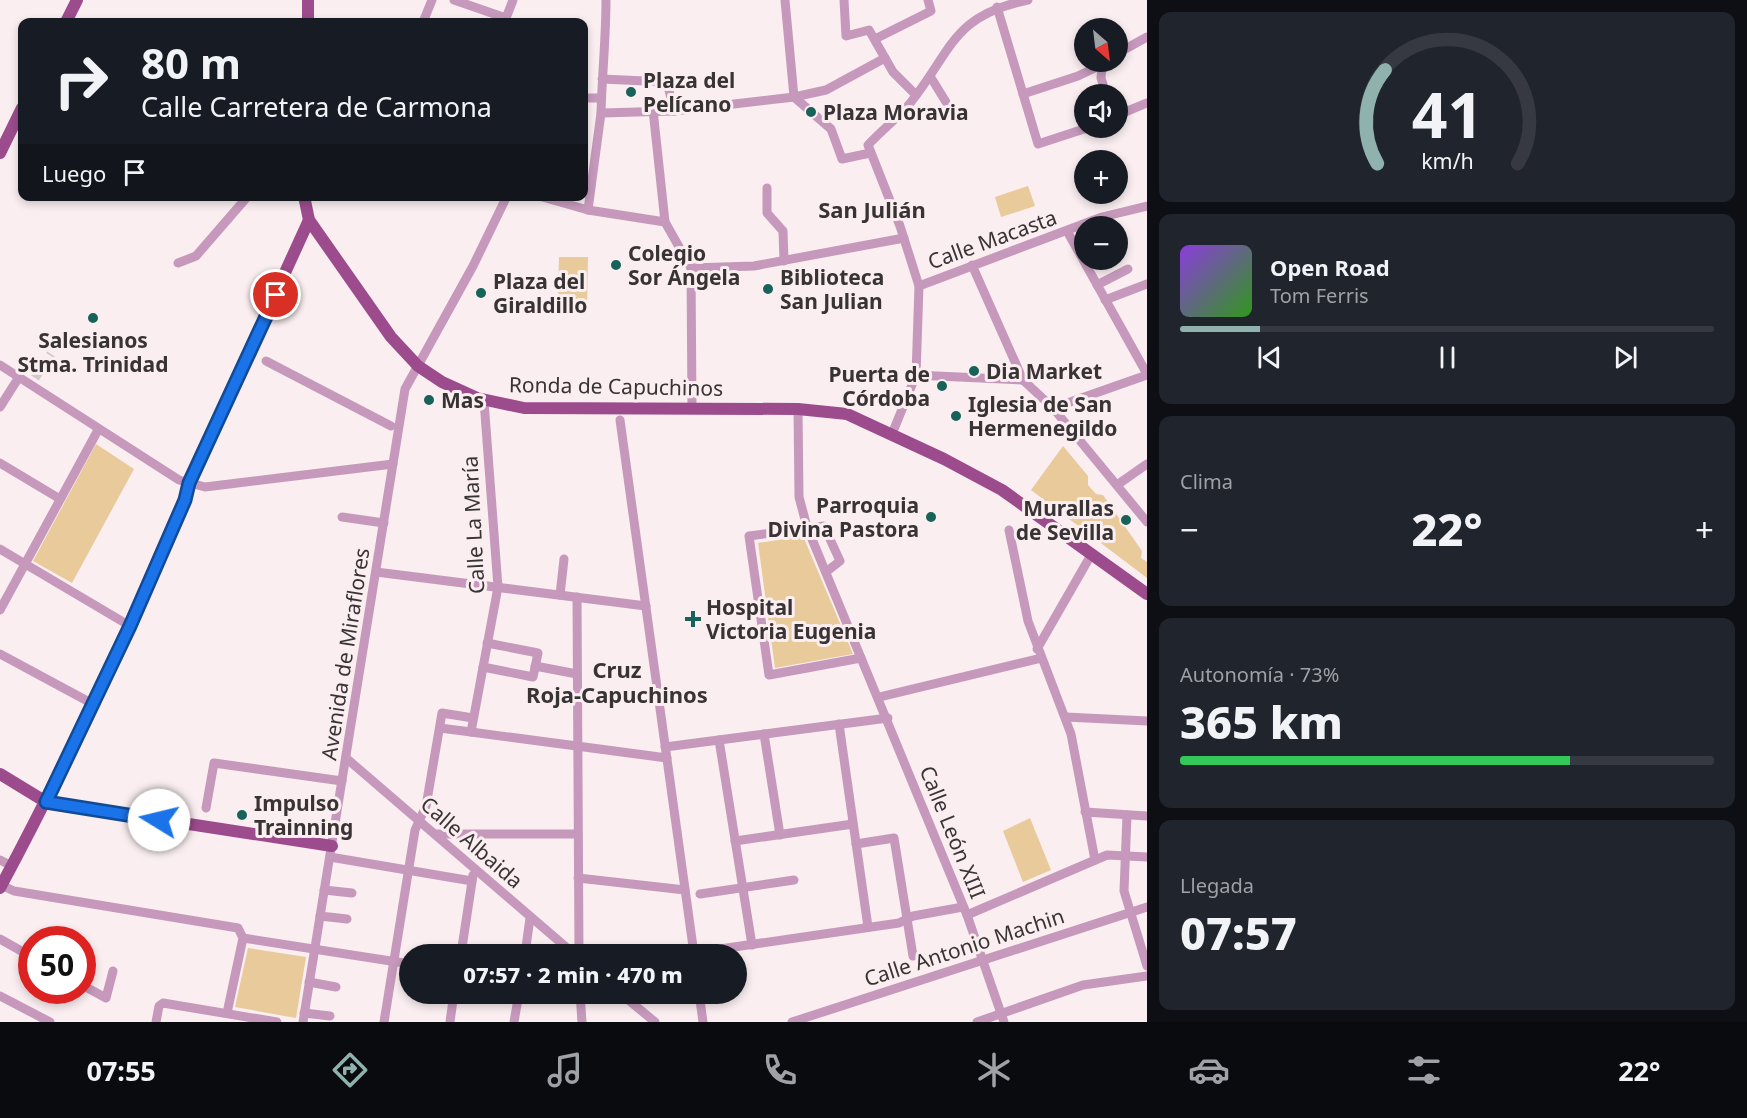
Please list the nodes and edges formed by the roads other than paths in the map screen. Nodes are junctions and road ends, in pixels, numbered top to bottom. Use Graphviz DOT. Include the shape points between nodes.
graph roads {
  1 [pos="77,0"];
  2 [pos="308,0"];
  3 [pos="432,0"];
  4 [pos="454,0"];
  5 [pos="513,0"];
  6 [pos="606,0"];
  7 [pos="785,0"];
  8 [pos="844,0"];
  9 [pos="928,0"];
  10 [pos="1028,0"];
  11 [pos="997,7"];
  12 [pos="68,18"];
  13 [pos="308,18"];
  14 [pos="425,18"];
  15 [pos="1147,37"];
  16 [pos="875,39"];
  17 [pos="1128,47"];
  18 [pos="885,58"];
  19 [pos="1087,72"];
  20 [pos="930,76"];
  21 [pos="602,79"];
  22 [pos="1023,94"];
  23 [pos="916,95"];
  24 [pos="794,97"];
  25 [pos="588,98"];
  26 [pos="601,98"];
  27 [pos="946,102"];
  28 [pos="1147,103"];
  29 [pos="653,110"];
  30 [pos="674,111"];
  31 [pos="1128,111"];
  32 [pos="601,113"];
  33 [pos="18,116"];
  34 [pos="1074,132"];
  35 [pos="0,153"];
  36 [pos="870,153"];
  37 [pos="768,188"];
  38 [pos="244,201"];
  39 [pos="304,201"];
  40 [pos="504,201"];
  41 [pos="556,201"];
  42 [pos="1147,206"];
  43 [pos="588,210"];
  44 [pos="665,222"];
  45 [pos="307,226"];
  46 [pos="1067,231"];
  47 [pos="904,238"];
  48 [pos="784,261"];
  49 [pos="178,263"];
  50 [pos="972,265"];
  51 [pos="691,268"];
  52 [pos="1126,270"];
  53 [pos="1147,284"];
  54 [pos="1097,285"];
  55 [pos="919,286"];
  56 [pos="1105,300"];
  57 [pos="266,361"];
  58 [pos="0,365"];
  59 [pos="418,366"];
  60 [pos="1147,374"];
  61 [pos="916,375"];
  62 [pos="19,377"];
  63 [pos="1023,380"];
  64 [pos="484,401"];
  65 [pos="0,407"];
  66 [pos="1053,408"];
  67 [pos="692,409"];
  68 [pos="798,409"];
  69 [pos="620,420"];
  70 [pos="391,426"];
  71 [pos="98,430"];
  72 [pos="892,434"];
  73 [pos="0,463"];
  74 [pos="393,464"];
  75 [pos="1147,464"];
  76 [pos="189,483"];
  77 [pos="1117,485"];
  78 [pos="60,499"];
  79 [pos="342,517"];
  80 [pos="1147,522"];
  81 [pos="384,523"];
  82 [pos="807,527"];
  83 [pos="1009,530"];
  84 [pos="0,549"];
  85 [pos="1092,555"];
  86 [pos="564,560"];
  87 [pos="25,564"];
  88 [pos="376,572"];
  89 [pos="826,572"];
  90 [pos="498,587"];
  91 [pos="1147,594"];
  92 [pos="560,595"];
  93 [pos="577,597"];
  94 [pos="1,604"];
  95 [pos="646,606"];
  96 [pos="130,626"];
  97 [pos="487,644"];
  98 [pos="1039,653"];
  99 [pos="0,654"];
  100 [pos="861,658"];
  101 [pos="535,666"];
  102 [pos="483,667"];
  103 [pos="577,674"];
  104 [pos="879,697"];
  105 [pos="93,704"];
  106 [pos="1066,717"];
  107 [pos="473,718"];
  108 [pos="888,718"];
  109 [pos="1147,720"];
  110 [pos="839,724"];
  111 [pos="440,728"];
  112 [pos="471,732"];
  113 [pos="764,734"];
  114 [pos="719,740"];
  115 [pos="578,747"];
  116 [pos="665,747"];
  117 [pos="346,758"];
  118 [pos="667,758"];
  119 [pos="0,774"];
  120 [pos="342,781"];
  121 [pos="46,802"];
  122 [pos="206,808"];
  123 [pos="1085,812"];
  124 [pos="1127,815"];
  125 [pos="1147,816"];
  126 [pos="420,820"];
  127 [pos="853,824"];
  128 [pos="436,834"];
  129 [pos="578,834"];
  130 [pos="780,835"];
  131 [pos="735,841"];
  132 [pos="856,844"];
  133 [pos="331,851"];
  134 [pos="1125,856"];
  135 [pos="1147,857"];
  136 [pos="0,860"];
  137 [pos="1095,860"];
  138 [pos="12,866"];
  139 [pos="474,867"];
  140 [pos="408,870"];
  141 [pos="578,878"];
  142 [pos="472,880"];
  143 [pos="794,880"];
  144 [pos="1,886"];
  145 [pos="743,888"];
  146 [pos="324,890"];
  147 [pos="685,890"];
  148 [pos="352,894"];
  149 [pos="700,894"];
  150 [pos="1147,907"];
  151 [pos="965,911"];
  152 [pos="1130,912"];
  153 [pos="320,916"];
  154 [pos="530,918"];
  155 [pos="347,920"];
  156 [pos="906,920"];
  157 [pos="868,927"];
  158 [pos="243,938"];
  159 [pos="0,939"];
  160 [pos="462,944"];
  161 [pos="526,944"];
  162 [pos="562,944"];
  163 [pos="579,944"];
  164 [pos="693,944"];
  165 [pos="752,945"];
  166 [pos="747,946"];
  167 [pos="18,949"];
  168 [pos="315,949"];
  169 [pos="913,956"];
  170 [pos="983,960"];
  171 [pos="394,962"];
  172 [pos="399,963"];
  173 [pos="1147,966"];
  174 [pos="113,971"];
  175 [pos="1147,976"];
  176 [pos="309,982"];
  177 [pos="336,987"];
  178 [pos="96,993"];
  179 [pos="0,996"];
  180 [pos="452,1004"];
  181 [pos="517,1004"];
  182 [pos="581,1004"];
  183 [pos="633,1004"];
  184 [pos="701,1004"];
  185 [pos="227,1012"];
  186 [pos="330,1016"];
  187 [pos="304,1017"];
  188 [pos="1003,1018"];
  189 [pos="50,1022"];
  190 [pos="156,1022"];
  191 [pos="277,1022"];
  192 [pos="384,1022"];
  193 [pos="450,1022"];
  194 [pos="514,1022"];
  195 [pos="582,1022"];
  196 [pos="655,1022"];
  197 [pos="703,1022"];
  198 [pos="792,1022"];
  199 [pos="977,1022"];
  1 -- 12 [label="main road"];
  2 -- 13 [label="main road"];
  3 -- 14 [label="street"];
  4 -- 5 [label="street" via="506,18"];
  6 -- 21 [label="street"];
  7 -- 24 [label="street"];
  8 -- 16 [label="street" via="846,36 867,29"];
  9 -- 16 [label="street" via="932,11"];
  10 -- 11 [label="street"];
  11 -- 20 [label="street" via="965,26"];
  11 -- 22 [label="street"];
  15 -- 17 [label="street"];
  16 -- 18 [label="street"];
  18 -- 23 [label="street"];
  18 -- 24 [label="street" via="826,90"];
  19 -- 22 [label="street"];
  20 -- 23 [label="street"];
  20 -- 27 [label="street"];
  21 -- 26 [label="street"];
  21 -- 30 [label="street" via="667,82"];
  22 -- 34 [label="street" via="1038,144"];
  23 -- 36 [label="street" via="871,141"];
  24 -- 30 [label="street"];
  24 -- 36 [label="street" via="831,129 842,159"];
  25 -- 26 [label="street"];
  26 -- 32 [label="street"];
  28 -- 31 [label="street"];
  29 -- 30 [label="street"];
  29 -- 32 [label="street"];
  29 -- 44 [label="street"];
  32 -- 43 [label="street"];
  33 -- 35 [label="main road"];
  36 -- 47 [label="street"];
  37 -- 48 [label="street" via="767,213 783,231"];
  38 -- 49 [label="street" via="196,256"];
  39 -- 45 [label="main road"];
  40 -- 59 [label="street, Avenida de Miraflores"];
  41 -- 43 [label="street"];
  42 -- 46 [label="street, Calle Macasta"];
  43 -- 44 [label="street"];
  44 -- 51 [label="street"];
  45 -- 59 [label="main road, Ronda de Capuchinos"];
  45 -- 76 [label="main road"];
  46 -- 50 [label="street, Calle Macasta"];
  46 -- 54 [label="street"];
  47 -- 48 [label="street"];
  47 -- 55 [label="street"];
  48 -- 51 [label="street"];
  50 -- 55 [label="street, Calle Macasta"];
  50 -- 63 [label="street"];
  51 -- 67 [label="street"];
  52 -- 54 [label="street"];
  53 -- 56 [label="street"];
  54 -- 56 [label="street"];
  55 -- 61 [label="street"];
  56 -- 60 [label="street"];
  57 -- 70 [label="street"];
  58 -- 62 [label="street"];
  59 -- 64 [label="main road, Ronda de Capuchinos"];
  59 -- 74 [label="street, Avenida de Miraflores" via="405,389"];
  60 -- 66 [label="street"];
  61 -- 63 [label="street"];
  61 -- 72 [label="street"];
  62 -- 65 [label="street"];
  62 -- 71 [label="street" via="33,381"];
  63 -- 66 [label="street"];
  64 -- 67 [label="main road, Ronda de Capuchinos" via="524,408"];
  64 -- 90 [label="street, Calle La María"];
  66 -- 77 [label="street"];
  67 -- 68 [label="main road, Ronda de Capuchinos"];
  68 -- 72 [label="main road, Ronda de Capuchinos" via="847,414"];
  68 -- 82 [label="street, Calle León XIII" via="799,497"];
  69 -- 95 [label="street"];
  71 -- 76 [label="street"];
  71 -- 78 [label="street"];
  72 -- 85 [label="main road, Ronda de Capuchinos" via="1002,490"];
  73 -- 78 [label="street"];
  74 -- 76 [label="street" via="205,487"];
  74 -- 81 [label="street, Avenida de Miraflores"];
  75 -- 77 [label="street"];
  76 -- 96 [label="main road"];
  77 -- 80 [label="street"];
  78 -- 87 [label="street"];
  79 -- 81 [label="street"];
  81 -- 88 [label="street, Avenida de Miraflores"];
  82 -- 89 [label="street, Calle León XIII"];
  82 -- 89 [label="street" via="825,526 840,561"];
  82 -- 100 [label="street" via="749,536 769,675"];
  83 -- 98 [label="street" via="1028,621"];
  84 -- 87 [label="street"];
  85 -- 91 [label="main road, Ronda de Capuchinos"];
  85 -- 98 [label="street"];
  86 -- 92 [label="street"];
  87 -- 94 [label="street"];
  87 -- 96 [label="street"];
  88 -- 90 [label="street"];
  88 -- 117 [label="street, Avenida de Miraflores"];
  89 -- 100 [label="street, Calle León XIII"];
  90 -- 92 [label="street"];
  90 -- 97 [label="street, Calle La María"];
  92 -- 93 [label="street"];
  93 -- 95 [label="street"];
  93 -- 103 [label="street"];
  95 -- 116 [label="street"];
  96 -- 105 [label="main road"];
  97 -- 101 [label="street" via="538,653"];
  97 -- 102 [label="street, Calle La María"];
  98 -- 104 [label="street"];
  98 -- 106 [label="street"];
  99 -- 105 [label="street"];
  100 -- 104 [label="street, Calle León XIII"];
  101 -- 102 [label="street" via="533,676"];
  101 -- 103 [label="street"];
  102 -- 107 [label="street, Calle La María"];
  103 -- 115 [label="street"];
  104 -- 108 [label="street, Calle León XIII"];
  105 -- 121 [label="main road"];
  106 -- 109 [label="street"];
  106 -- 123 [label="street"];
  107 -- 111 [label="street" via="442,713"];
  107 -- 112 [label="street, Calle La María"];
  108 -- 110 [label="street"];
  108 -- 151 [label="street, Calle León XIII"];
  110 -- 113 [label="street"];
  110 -- 127 [label="street"];
  111 -- 112 [label="street"];
  111 -- 126 [label="street"];
  112 -- 115 [label="street"];
  113 -- 114 [label="street"];
  113 -- 130 [label="street"];
  114 -- 116 [label="street"];
  114 -- 131 [label="street"];
  115 -- 118 [label="street"];
  115 -- 129 [label="street"];
  116 -- 118 [label="street"];
  117 -- 120 [label="street, Avenida de Miraflores"];
  117 -- 126 [label="street, Calle Albaida"];
  118 -- 147 [label="street"];
  119 -- 121 [label="main road"];
  120 -- 122 [label="street" via="214,763"];
  120 -- 133 [label="street, Avenida de Miraflores"];
  121 -- 133 [label="main road"];
  121 -- 138 [label="main road"];
  123 -- 124 [label="street"];
  123 -- 137 [label="street"];
  124 -- 125 [label="street"];
  124 -- 134 [label="street"];
  126 -- 128 [label="street, Calle Albaida"];
  126 -- 140 [label="street"];
  127 -- 130 [label="street"];
  127 -- 132 [label="street"];
  128 -- 129 [label="street"];
  128 -- 139 [label="street, Calle Albaida"];
  129 -- 141 [label="street"];
  130 -- 131 [label="street"];
  131 -- 145 [label="street"];
  132 -- 156 [label="street" via="894,838"];
  132 -- 157 [label="street"];
  133 -- 140 [label="street"];
  133 -- 146 [label="street, Avenida de Miraflores"];
  134 -- 135 [label="street"];
  134 -- 137 [label="street" via="1107,855"];
  134 -- 152 [label="street" via="1124,891"];
  136 -- 138 [label="street"];
  137 -- 151 [label="street"];
  138 -- 144 [label="main road"];
  139 -- 142 [label="street"];
  139 -- 154 [label="street, Calle Albaida"];
  140 -- 142 [label="street"];
  140 -- 171 [label="street"];
  141 -- 147 [label="street"];
  141 -- 163 [label="street"];
  142 -- 160 [label="street"];
  143 -- 145 [label="street"];
  144 -- 158 [label="street" via="238,928"];
  145 -- 149 [label="street"];
  145 -- 165 [label="street"];
  146 -- 148 [label="street"];
  146 -- 153 [label="street, Avenida de Miraflores"];
  147 -- 164 [label="street"];
  150 -- 152 [label="street, Calle Antonio Machin"];
  151 -- 156 [label="street"];
  151 -- 170 [label="street, Calle León XIII"];
  152 -- 170 [label="street, Calle Antonio Machin"];
  152 -- 173 [label="street"];
  153 -- 155 [label="street"];
  153 -- 168 [label="street, Avenida de Miraflores"];
  154 -- 161 [label="street"];
  154 -- 162 [label="street, Calle Albaida"];
  156 -- 157 [label="street"];
  156 -- 169 [label="street"];
  157 -- 165 [label="street"];
  158 -- 168 [label="street"];
  158 -- 185 [label="street"];
  159 -- 167 [label="street"];
  165 -- 166 [label="street"];
  168 -- 171 [label="street"];
  168 -- 176 [label="street, Avenida de Miraflores"];
  170 -- 188 [label="street, Calle León XIII"];
  170 -- 198 [label="street, Calle Antonio Machin"];
  171 -- 172 [label="street"];
  171 -- 192 [label="street"];
  174 -- 178 [label="street" via="106,998"];
  175 -- 188 [label="street" via="1083,985"];
  176 -- 177 [label="street"];
  176 -- 187 [label="street, Avenida de Miraflores"];
  179 -- 189 [label="street"];
  180 -- 193 [label="street"];
  181 -- 194 [label="street"];
  182 -- 195 [label="street"];
  183 -- 196 [label="street"];
  184 -- 197 [label="street"];
  185 -- 190 [label="street" via="164,1003 159,1006"];
  185 -- 191 [label="street"];
  186 -- 187 [label="street"];
  188 -- 199 [label="street"];
}
